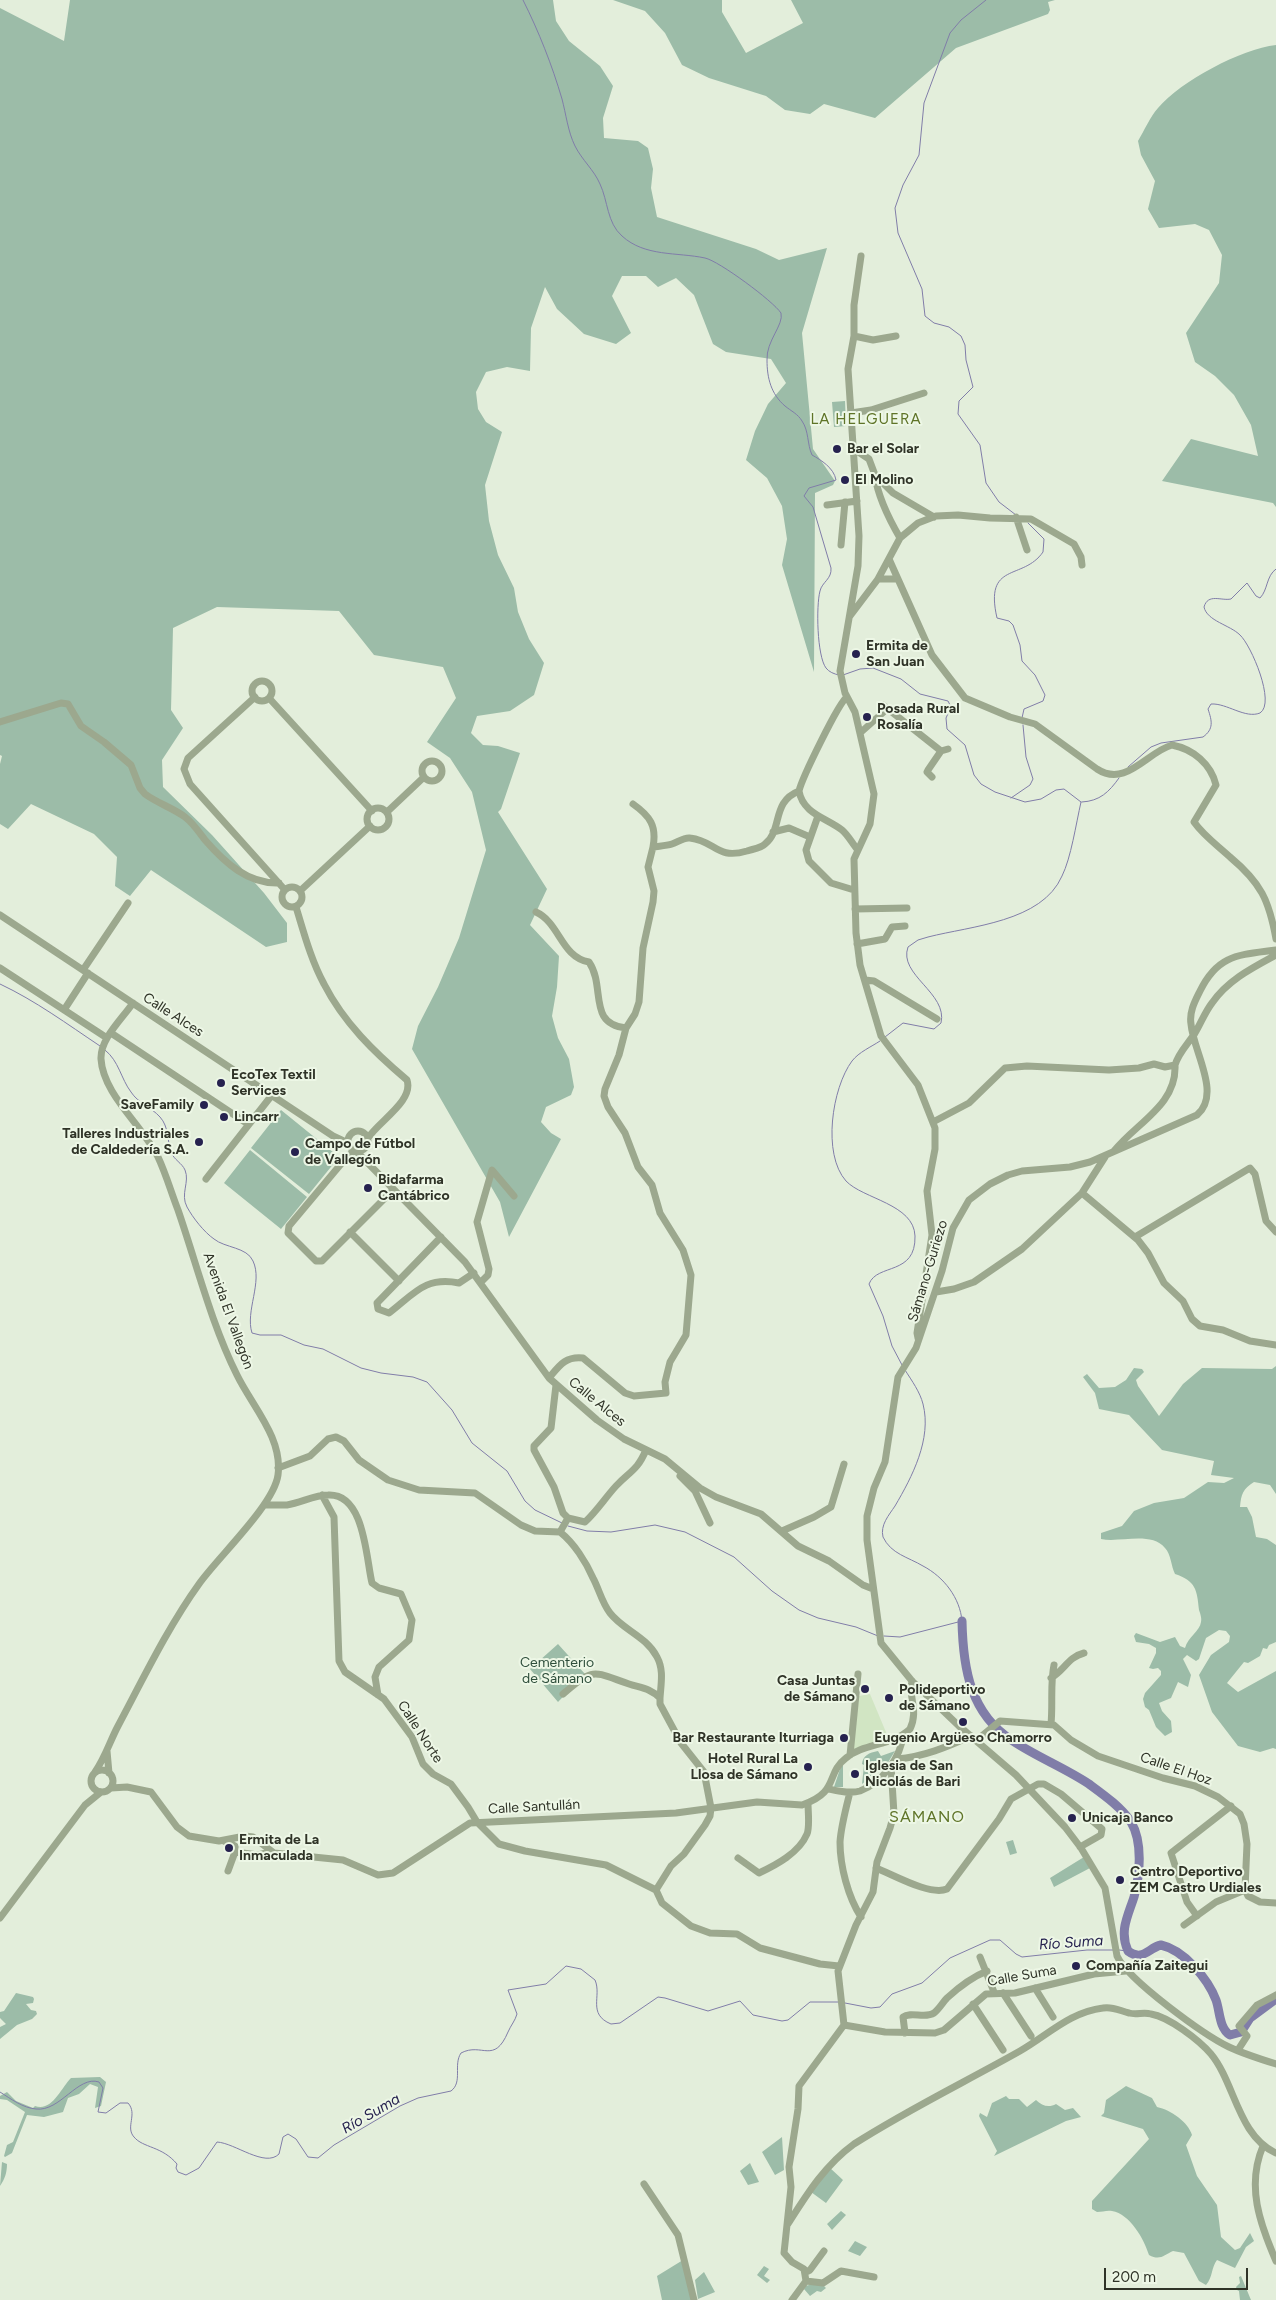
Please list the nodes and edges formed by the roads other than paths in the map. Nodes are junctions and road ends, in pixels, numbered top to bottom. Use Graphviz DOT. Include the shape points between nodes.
graph roads {
  1 [pos="861,256"];
  2 [pos="854,336"];
  3 [pos="896,336"];
  4 [pos="924,393"];
  5 [pos="851,413"];
  6 [pos="854,449"];
  7 [pos="875,475"];
  8 [pos="857,501"];
  9 [pos="845,502"];
  10 [pos="827,505"];
  11 [pos="934,517"];
  12 [pos="1016,517"];
  13 [pos="900,538"];
  14 [pos="841,545"];
  15 [pos="1027,550"];
  16 [pos="889,559"];
  17 [pos="1082,565"];
  18 [pos="878,579"];
  19 [pos="896,580"];
  20 [pos="849,618"];
  21 [pos="255,697"];
  22 [pos="848,697"];
  23 [pos="269,698"];
  24 [pos="0,722"];
  25 [pos="860,733"];
  26 [pos="424,777"];
  27 [pos="932,777"];
  28 [pos="799,792"];
  29 [pos="633,804"];
  30 [pos="372,811"];
  31 [pos="387,812"];
  32 [pos="818,816"];
  33 [pos="370,826"];
  34 [pos="773,832"];
  35 [pos="810,837"];
  36 [pos="653,847"];
  37 [pos="857,849"];
  38 [pos="279,883"];
  39 [pos="285,890"];
  40 [pos="300,890"];
  41 [pos="854,890"];
  42 [pos="128,903"];
  43 [pos="296,907"];
  44 [pos="906,908"];
  45 [pos="855,910"];
  46 [pos="536,912"];
  47 [pos="0,915"];
  48 [pos="905,926"];
  49 [pos="1276,939"];
  50 [pos="857,944"];
  51 [pos="1276,950"];
  52 [pos="1276,955"];
  53 [pos="0,968"];
  54 [pos="85,972"];
  55 [pos="866,980"];
  56 [pos="133,1003"];
  57 [pos="64,1010"];
  58 [pos="937,1019"];
  59 [pos="626,1028"];
  60 [pos="1193,1035"];
  61 [pos="108,1038"];
  62 [pos="1175,1065"];
  63 [pos="272,1095"];
  64 [pos="933,1122"];
  65 [pos="248,1124"];
  66 [pos="366,1135"];
  67 [pos="354,1146"];
  68 [pos="1108,1155"];
  69 [pos="206,1179"];
  70 [pos="393,1190"];
  71 [pos="1082,1193"];
  72 [pos="514,1196"];
  73 [pos="350,1232"];
  74 [pos="1276,1232"];
  75 [pos="441,1237"];
  76 [pos="1134,1237"];
  77 [pos="474,1273"];
  78 [pos="399,1281"];
  79 [pos="481,1282"];
  80 [pos="936,1292"];
  81 [pos="918,1341"];
  82 [pos="1276,1345"];
  83 [pos="549,1378"];
  84 [pos="556,1385"];
  85 [pos="646,1450"];
  86 [pos="844,1464"];
  87 [pos="674,1465"];
  88 [pos="278,1468"];
  89 [pos="322,1495"];
  90 [pos="264,1505"];
  91 [pos="567,1519"];
  92 [pos="710,1523"];
  93 [pos="561,1530"];
  94 [pos="782,1531"];
  95 [pos="873,1589"];
  96 [pos="1084,1653"];
  97 [pos="1054,1665"];
  98 [pos="858,1674"];
  99 [pos="1051,1678"];
  100 [pos="912,1681"];
  101 [pos="563,1694"];
  102 [pos="378,1695"];
  103 [pos="660,1698"];
  104 [pos="1052,1724"];
  105 [pos="903,1734"];
  106 [pos="974,1738"];
  107 [pos="107,1748"];
  108 [pos="850,1755"];
  109 [pos="897,1759"];
  110 [pos="891,1766"];
  111 [pos="95,1772"];
  112 [pos="111,1776"];
  113 [pos="91,1782"];
  114 [pos="127,1787"];
  115 [pos="110,1788"];
  116 [pos="829,1788"];
  117 [pos="1029,1788"];
  118 [pos="101,1792"];
  119 [pos="850,1792"];
  120 [pos="808,1803"];
  121 [pos="85,1805"];
  122 [pos="1231,1806"];
  123 [pos="711,1808"];
  124 [pos="477,1822"];
  125 [pos="223,1841"];
  126 [pos="1080,1847"];
  127 [pos="235,1852"];
  128 [pos="270,1852"];
  129 [pos="738,1858"];
  130 [pos="876,1868"];
  131 [pos="228,1871"];
  132 [pos="656,1890"];
  133 [pos="1246,1890"];
  134 [pos="1276,1904"];
  135 [pos="1197,1916"];
  136 [pos="861,1917"];
  137 [pos="0,1918"];
  138 [pos="1184,1925"];
  139 [pos="980,1957"];
  140 [pos="839,1966"];
  141 [pos="987,1971"];
  142 [pos="1126,1971"];
  143 [pos="1034,1988"];
  144 [pos="994,1992"];
  145 [pos="1003,1993"];
  146 [pos="1276,1995"];
  147 [pos="973,2004"];
  148 [pos="1053,2017"];
  149 [pos="844,2025"];
  150 [pos="905,2032"];
  151 [pos="1031,2036"];
  152 [pos="1003,2050"];
  153 [pos="1238,2050"];
  154 [pos="1276,2064"];
  155 [pos="1263,2146"];
  156 [pos="1276,2153"];
  157 [pos="644,2184"];
  158 [pos="788,2224"];
  159 [pos="824,2251"];
  160 [pos="1276,2261"];
  161 [pos="806,2272"];
  162 [pos="874,2277"];
  163 [pos="806,2281"];
  164 [pos="694,2300"];
  165 [pos="792,2300"];
  1 -- 2 [label="street" via="854,305"];
  2 -- 3 [label="street" via="873,340"];
  2 -- 5 [label="street" via="848,369"];
  4 -- 5 [label="street"];
  5 -- 6 [label="street"];
  6 -- 7 [label="street" via="869,460"];
  6 -- 8 [label="street"];
  7 -- 11 [label="street" via="893,493"];
  7 -- 13 [label="street" via="888,517"];
  8 -- 9 [label="street"];
  8 -- 20 [label="street" via="858,566"];
  9 -- 10 [label="street"];
  9 -- 14 [label="street"];
  11 -- 12 [label="street"];
  11 -- 13 [label="street" via="913,526"];
  12 -- 15 [label="street"];
  12 -- 17 [label="street" via="1031,519 1068,539 1078,550"];
  13 -- 16 [label="street"];
  16 -- 18 [label="street"];
  16 -- 19 [label="street"];
  18 -- 19 [label="street"];
  18 -- 20 [label="street"];
  19 -- 49 [label="street" via="932,655 961,695 977,705 1044,729 1102,772 1130,772 1172,745 1187,750 1206,763 1216,785 1194,822 1233,858 1261,890 1270,907"];
  20 -- 22 [label="street" via="840,671"];
  21 -- 23 [label="street" via="262,701"];
  21 -- 23 [label="street" via="253,686 264,680 272,689"];
  21 -- 38 [label="street" via="188,758 185,773 190,784"];
  22 -- 25 [label="street"];
  22 -- 28 [label="street" via="842,700 816,750"];
  23 -- 30 [label="street"];
  24 -- 38 [label="street" via="61,703 68,704 81,726 131,764 145,794 184,817 239,872 268,883"];
  25 -- 27 [label="street" via="885,707 944,751 928,770"];
  25 -- 37 [label="street" via="874,794 870,824"];
  26 -- 31 [label="street"];
  28 -- 32 [label="street" via="803,803"];
  28 -- 34 [label="street" via="788,797 781,807"];
  29 -- 36 [label="street" via="654,827"];
  30 -- 31 [label="street" via="380,808"];
  30 -- 33 [label="street" via="368,818"];
  31 -- 33 [label="street" via="389,820 385,828 377,830"];
  32 -- 35 [label="street"];
  32 -- 37 [label="street" via="844,832"];
  33 -- 40 [label="street"];
  34 -- 35 [label="street" via="789,828"];
  34 -- 36 [label="street" via="764,845 737,854 727,854 687,838"];
  35 -- 41 [label="street" via="806,850 809,861 832,883"];
  36 -- 59 [label="street" via="648,867 654,891 642,948 639,1002"];
  37 -- 41 [label="street"];
  38 -- 39 [label="street"];
  39 -- 40 [label="street" via="291,887"];
  39 -- 43 [label="street" via="283,903 290,908"];
  40 -- 43 [label="street" via="302,899"];
  41 -- 45 [label="street"];
  42 -- 54 [label="street"];
  43 -- 66 [label="street" via="324,984 339,1008 372,1050 407,1080 409,1090 404,1099"];
  44 -- 45 [label="street"];
  45 -- 50 [label="street"];
  46 -- 59 [label="street" via="549,920 567,949 580,960 590,962 595,970 600,1013 606,1022"];
  47 -- 54 [label="street, Calle Alces"];
  48 -- 50 [label="street" via="892,927 885,940"];
  50 -- 55 [label="street"];
  51 -- 60 [label="street, Sámano-Guriezo" via="1230,958 1214,968 1192,1007"];
  52 -- 60 [label="street" via="1245,971 1222,991 1211,1003"];
  53 -- 57 [label="street"];
  54 -- 56 [label="street, Calle Alces"];
  54 -- 57 [label="street"];
  55 -- 58 [label="street" via="874,981"];
  55 -- 64 [label="street" via="881,1036 918,1084"];
  56 -- 61 [label="street"];
  56 -- 63 [label="street, Calle Alces"];
  57 -- 61 [label="street"];
  59 -- 83 [label="street" via="604,1096 625,1133 638,1167 652,1185 660,1213 683,1250 690,1275 686,1335 666,1372 666,1392 634,1396 625,1393 583,1358 575,1357 560,1364"];
  60 -- 62 [label="street" via="1180,1051"];
  60 -- 68 [label="street, Sámano-Guriezo" via="1207,1088 1208,1098 1202,1110"];
  61 -- 65 [label="street"];
  61 -- 88 [label="street, Avenida El Vallegón" via="101,1056 105,1080 150,1141 163,1168 221,1338 237,1376 269,1432 276,1449"];
  62 -- 64 [label="street" via="1154,1064 1109,1070 1005,1068 969,1103"];
  62 -- 68 [label="street" via="1174,1082 1168,1097"];
  63 -- 65 [label="street"];
  63 -- 67 [label="street, Calle Alces" via="332,1136"];
  64 -- 81 [label="street" via="935,1149 927,1191 932,1235"];
  65 -- 69 [label="street"];
  66 -- 67 [label="street" via="368,1143"];
  66 -- 67 [label="street" via="355,1131"];
  67 -- 70 [label="street, Calle Alces"];
  67 -- 73 [label="street" via="288,1230 319,1262"];
  68 -- 71 [label="street"];
  68 -- 80 [label="street, Sámano-Guriezo" via="1070,1167 1022,1171 978,1192 957,1219"];
  70 -- 73 [label="street"];
  70 -- 75 [label="street, Calle Alces"];
  71 -- 76 [label="street"];
  71 -- 80 [label="street" via="1022,1249 983,1277 965,1286"];
  72 -- 79 [label="street" via="492,1170 477,1222 489,1269 488,1276"];
  73 -- 78 [label="street"];
  74 -- 76 [label="street" via="1266,1221 1255,1174 1250,1168"];
  75 -- 77 [label="street, Calle Alces"];
  75 -- 78 [label="street"];
  76 -- 82 [label="street" via="1144,1246 1164,1283 1183,1301 1192,1319 1200,1326"];
  77 -- 78 [label="street" via="459,1283 428,1284 389,1312 378,1309 376,1303"];
  77 -- 79 [label="street, Calle Alces"];
  79 -- 83 [label="street, Calle Alces"];
  80 -- 81 [label="street, Sámano-Guriezo"];
  81 -- 95 [label="street, Sámano-Guriezo" via="896,1385 885,1462 867,1516"];
  83 -- 84 [label="street, Calle Alces"];
  84 -- 85 [label="street, Calle Alces" via="611,1432"];
  84 -- 91 [label="street" via="552,1424 534,1450"];
  85 -- 87 [label="street, Calle Alces"];
  85 -- 91 [label="street" via="636,1469 616,1486 585,1522"];
  86 -- 94 [label="street" via="831,1507"];
  87 -- 92 [label="street" via="677,1473 695,1492"];
  87 -- 94 [label="street, Calle Alces" via="700,1488 761,1514"];
  88 -- 90 [label="street, Avenida El Vallegón" via="274,1487"];
  88 -- 93 [label="street" via="310,1456 328,1439 336,1437 359,1460 388,1480 419,1490 475,1493 521,1525 535,1531"];
  89 -- 90 [label="street" via="288,1504"];
  89 -- 102 [label="street, Calle Norte" via="334,1517 339,1661 345,1672"];
  89 -- 102 [label="street" via="341,1496 349,1504 362,1529 372,1583 401,1594 411,1616 409,1640 388,1657 377,1672"];
  90 -- 107 [label="street, Avenida El Vallegón" via="198,1585"];
  91 -- 93 [label="street"];
  93 -- 103 [label="street" via="586,1566 609,1612 650,1646 657,1656 662,1677"];
  94 -- 95 [label="street, Calle Alces" via="798,1546"];
  95 -- 100 [label="street, Sámano-Guriezo" via="879,1636 884,1648"];
  96 -- 99 [label="street" via="1072,1658"];
  97 -- 99 [label="street"];
  98 -- 108 [label="street"];
  99 -- 104 [label="street"];
  100 -- 105 [label="street" via="914,1717 910,1728"];
  100 -- 106 [label="street, Sámano-Guriezo"];
  101 -- 103 [label="street" via="585,1676 601,1673 646,1687"];
  102 -- 124 [label="street, Calle Norte" via="408,1731 423,1764 451,1784"];
  103 -- 123 [label="street" via="660,1704 682,1743 704,1772"];
  104 -- 106 [label="street" via="1005,1721"];
  104 -- 122 [label="street, Calle El Hoz" via="1070,1740 1098,1756 1209,1791"];
  105 -- 108 [label="street"];
  105 -- 109 [label="street"];
  106 -- 109 [label="street"];
  106 -- 117 [label="street, Sámano-Guriezo"];
  107 -- 111 [label="street, Avenida El Vallegón"];
  107 -- 112 [label="street"];
  108 -- 116 [label="street" via="840,1763"];
  109 -- 110 [label="street"];
  110 -- 119 [label="street" via="864,1789"];
  110 -- 130 [label="street" via="894,1814"];
  111 -- 112 [label="street" via="102,1770"];
  111 -- 113 [label="street"];
  112 -- 114 [label="street"];
  112 -- 115 [label="street"];
  113 -- 118 [label="street" via="95,1790"];
  113 -- 121 [label="street"];
  114 -- 115 [label="street"];
  114 -- 125 [label="street" via="153,1794 185,1834"];
  115 -- 118 [label="street"];
  116 -- 119 [label="street"];
  116 -- 120 [label="street"];
  117 -- 126 [label="street, Sámano-Guriezo"];
  117 -- 126 [label="street" via="1044,1784 1061,1794 1102,1829 1101,1835"];
  117 -- 130 [label="street" via="1011,1799 948,1889 940,1892 925,1888"];
  118 -- 121 [label="street"];
  119 -- 136 [label="street" via="841,1848 852,1900"];
  120 -- 123 [label="street, Calle Santullán" via="757,1802"];
  120 -- 129 [label="street" via="807,1834 792,1852 759,1873"];
  121 -- 137 [label="street"];
  122 -- 133 [label="street, Calle El Hoz" via="1240,1814 1246,1831"];
  122 -- 135 [label="street" via="1171,1853 1187,1902"];
  123 -- 124 [label="street, Calle Santullán" via="676,1813"];
  123 -- 132 [label="street" via="705,1825"];
  124 -- 128 [label="street, Calle Santullán" via="464,1826 385,1876 343,1860"];
  124 -- 132 [label="street, Calle Norte" via="499,1844 606,1865"];
  125 -- 127 [label="street" via="235,1846"];
  125 -- 128 [label="street" via="253,1837"];
  126 -- 142 [label="street, Sámano-Guriezo" via="1105,1888 1117,1956"];
  127 -- 128 [label="street" via="258,1855"];
  127 -- 131 [label="street"];
  130 -- 136 [label="street" via="873,1892"];
  132 -- 140 [label="street" via="662,1903 682,1920 710,1933 737,1934 760,1948"];
  133 -- 134 [label="street" via="1253,1900"];
  133 -- 135 [label="street" via="1216,1902"];
  135 -- 138 [label="street"];
  136 -- 140 [label="street"];
  139 -- 141 [label="street"];
  140 -- 149 [label="street"];
  141 -- 144 [label="street"];
  141 -- 150 [label="street" via="959,1987 934,2012 903,2017"];
  142 -- 143 [label="street, Calle Suma" via="1094,1974"];
  142 -- 153 [label="street, Sámano-Guriezo" via="1214,2038"];
  143 -- 145 [label="street, Calle Suma"];
  143 -- 148 [label="street"];
  144 -- 145 [label="street, Calle Suma"];
  144 -- 147 [label="street, Calle Suma"];
  145 -- 151 [label="street"];
  146 -- 153 [label="street" via="1257,2005 1239,2026 1247,2036"];
  147 -- 150 [label="street, Calle Suma" via="935,2034"];
  147 -- 152 [label="street"];
  149 -- 150 [label="street, Calle Suma"];
  149 -- 158 [label="street" via="799,2086 788,2171 791,2186"];
  153 -- 154 [label="street, Sámano-Guriezo"];
  155 -- 156 [label="street"];
  155 -- 158 [label="street" via="1248,2126 1219,2065 1187,2033 1156,2015 1104,2008 1085,2011 854,2144 822,2173"];
  155 -- 160 [label="street" via="1254,2190 1260,2220"];
  157 -- 164 [label="street" via="678,2235"];
  158 -- 161 [label="street" via="784,2253"];
  159 -- 161 [label="street"];
  161 -- 163 [label="street"];
  162 -- 163 [label="street" via="840,2271 823,2282"];
  163 -- 165 [label="street"];
}
